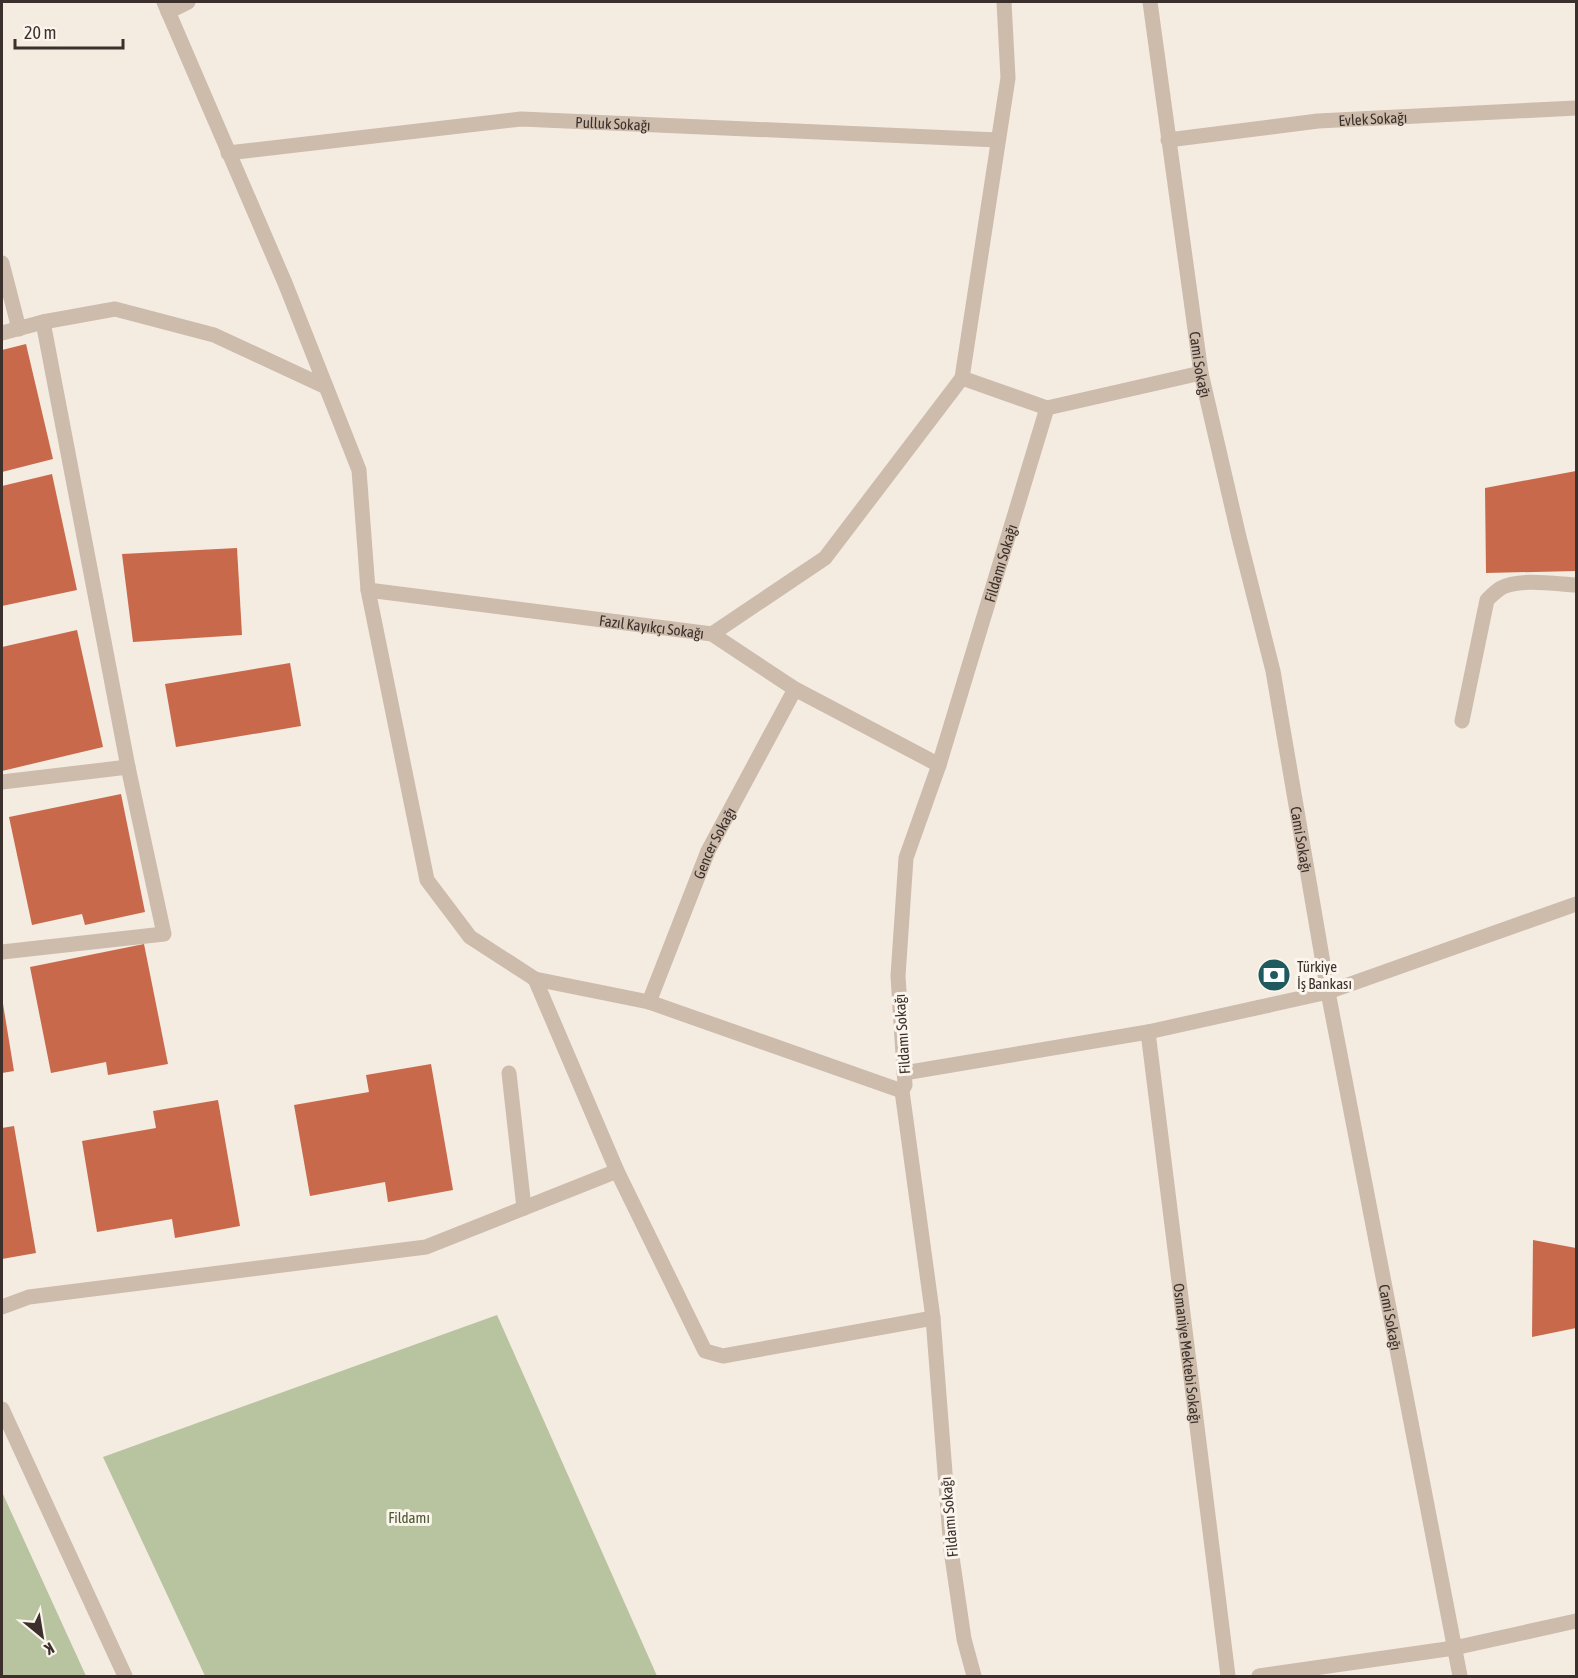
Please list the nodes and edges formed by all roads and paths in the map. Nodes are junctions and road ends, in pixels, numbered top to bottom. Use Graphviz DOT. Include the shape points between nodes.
graph roads {
  1 [pos="188,2"];
  2 [pos="1004,2"];
  3 [pos="1150,2"];
  4 [pos="166,7"];
  5 [pos="1576,108"];
  6 [pos="998,140"];
  7 [pos="1168,140"];
  8 [pos="228,153"];
  9 [pos="2,263"];
  10 [pos="43,322"];
  11 [pos="19,329"];
  12 [pos="2,333"];
  13 [pos="1201,373"];
  14 [pos="962,378"];
  15 [pos="326,387"];
  16 [pos="1047,408"];
  17 [pos="1576,585"];
  18 [pos="368,590"];
  19 [pos="712,634"];
  20 [pos="795,689"];
  21 [pos="1462,721"];
  22 [pos="939,765"];
  23 [pos="128,767"];
  24 [pos="2,782"];
  25 [pos="1576,904"];
  26 [pos="2,952"];
  27 [pos="535,979"];
  28 [pos="1328,992"];
  29 [pos="650,1002"];
  30 [pos="1148,1032"];
  31 [pos="509,1073"];
  32 [pos="904,1073"];
  33 [pos="902,1091"];
  34 [pos="617,1171"];
  35 [pos="524,1208"];
  36 [pos="2,1307"];
  37 [pos="933,1318"];
  38 [pos="2,1409"];
  39 [pos="1576,1621"];
  40 [pos="1454,1648"];
  41 [pos="125,1677"];
  42 [pos="974,1677"];
  43 [pos="1228,1677"];
  44 [pos="1259,1677"];
  45 [pos="1460,1677"];
  1 -- 4 [label="street"];
  2 -- 6 [label="street" via="1008,78"];
  3 -- 7 [label="street, Cami Sokağı"];
  4 -- 8 [label="street"];
  5 -- 7 [label="street, Evlek Sokağı" via="1318,121"];
  6 -- 8 [label="street, Pulluk Sokağı" via="521,119"];
  6 -- 14 [label="street"];
  7 -- 13 [label="street, Cami Sokağı"];
  8 -- 15 [label="street"];
  9 -- 11 [label="street"];
  10 -- 11 [label="street"];
  10 -- 15 [label="street" via="115,309 214,335"];
  10 -- 23 [label="street"];
  11 -- 12 [label="street"];
  13 -- 16 [label="street"];
  13 -- 28 [label="street, Cami Sokağı" via="1273,671"];
  14 -- 16 [label="street"];
  14 -- 19 [label="street" via="825,558"];
  15 -- 18 [label="street" via="359,470"];
  16 -- 22 [label="street, Fildamı Sokağı"];
  17 -- 21 [label="street" via="1509,585 1487,600"];
  18 -- 19 [label="street, Fazıl Kayıkçı Sokağı"];
  18 -- 27 [label="street" via="427,880 470,937"];
  19 -- 20 [label="street, Fazıl Kayıkçı Sokağı"];
  20 -- 22 [label="street, Fazıl Kayıkçı Sokağı"];
  20 -- 29 [label="street, Gencer Sokağı" via="708,851"];
  22 -- 32 [label="street, Fildamı Sokağı" via="906,858 898,976"];
  23 -- 24 [label="street"];
  23 -- 26 [label="street" via="164,934"];
  25 -- 28 [label="street"];
  27 -- 29 [label="street"];
  27 -- 34 [label="street"];
  28 -- 30 [label="street"];
  28 -- 40 [label="street, Cami Sokağı"];
  29 -- 33 [label="street"];
  30 -- 32 [label="street"];
  30 -- 43 [label="street, Osmaniye Mektebi Sokağı"];
  31 -- 35 [label="street"];
  32 -- 33 [label="street, Fildamı Sokağı"];
  33 -- 37 [label="street, Fildamı Sokağı"];
  34 -- 35 [label="street"];
  34 -- 37 [label="street" via="705,1351 723,1356"];
  35 -- 36 [label="street" via="426,1247 28,1297"];
  37 -- 42 [label="street, Fildamı Sokağı" via="951,1550 964,1639"];
  38 -- 41 [label="street"];
  39 -- 40 [label="street"];
  40 -- 44 [label="street"];
  40 -- 45 [label="street, Cami Sokağı"];
}
